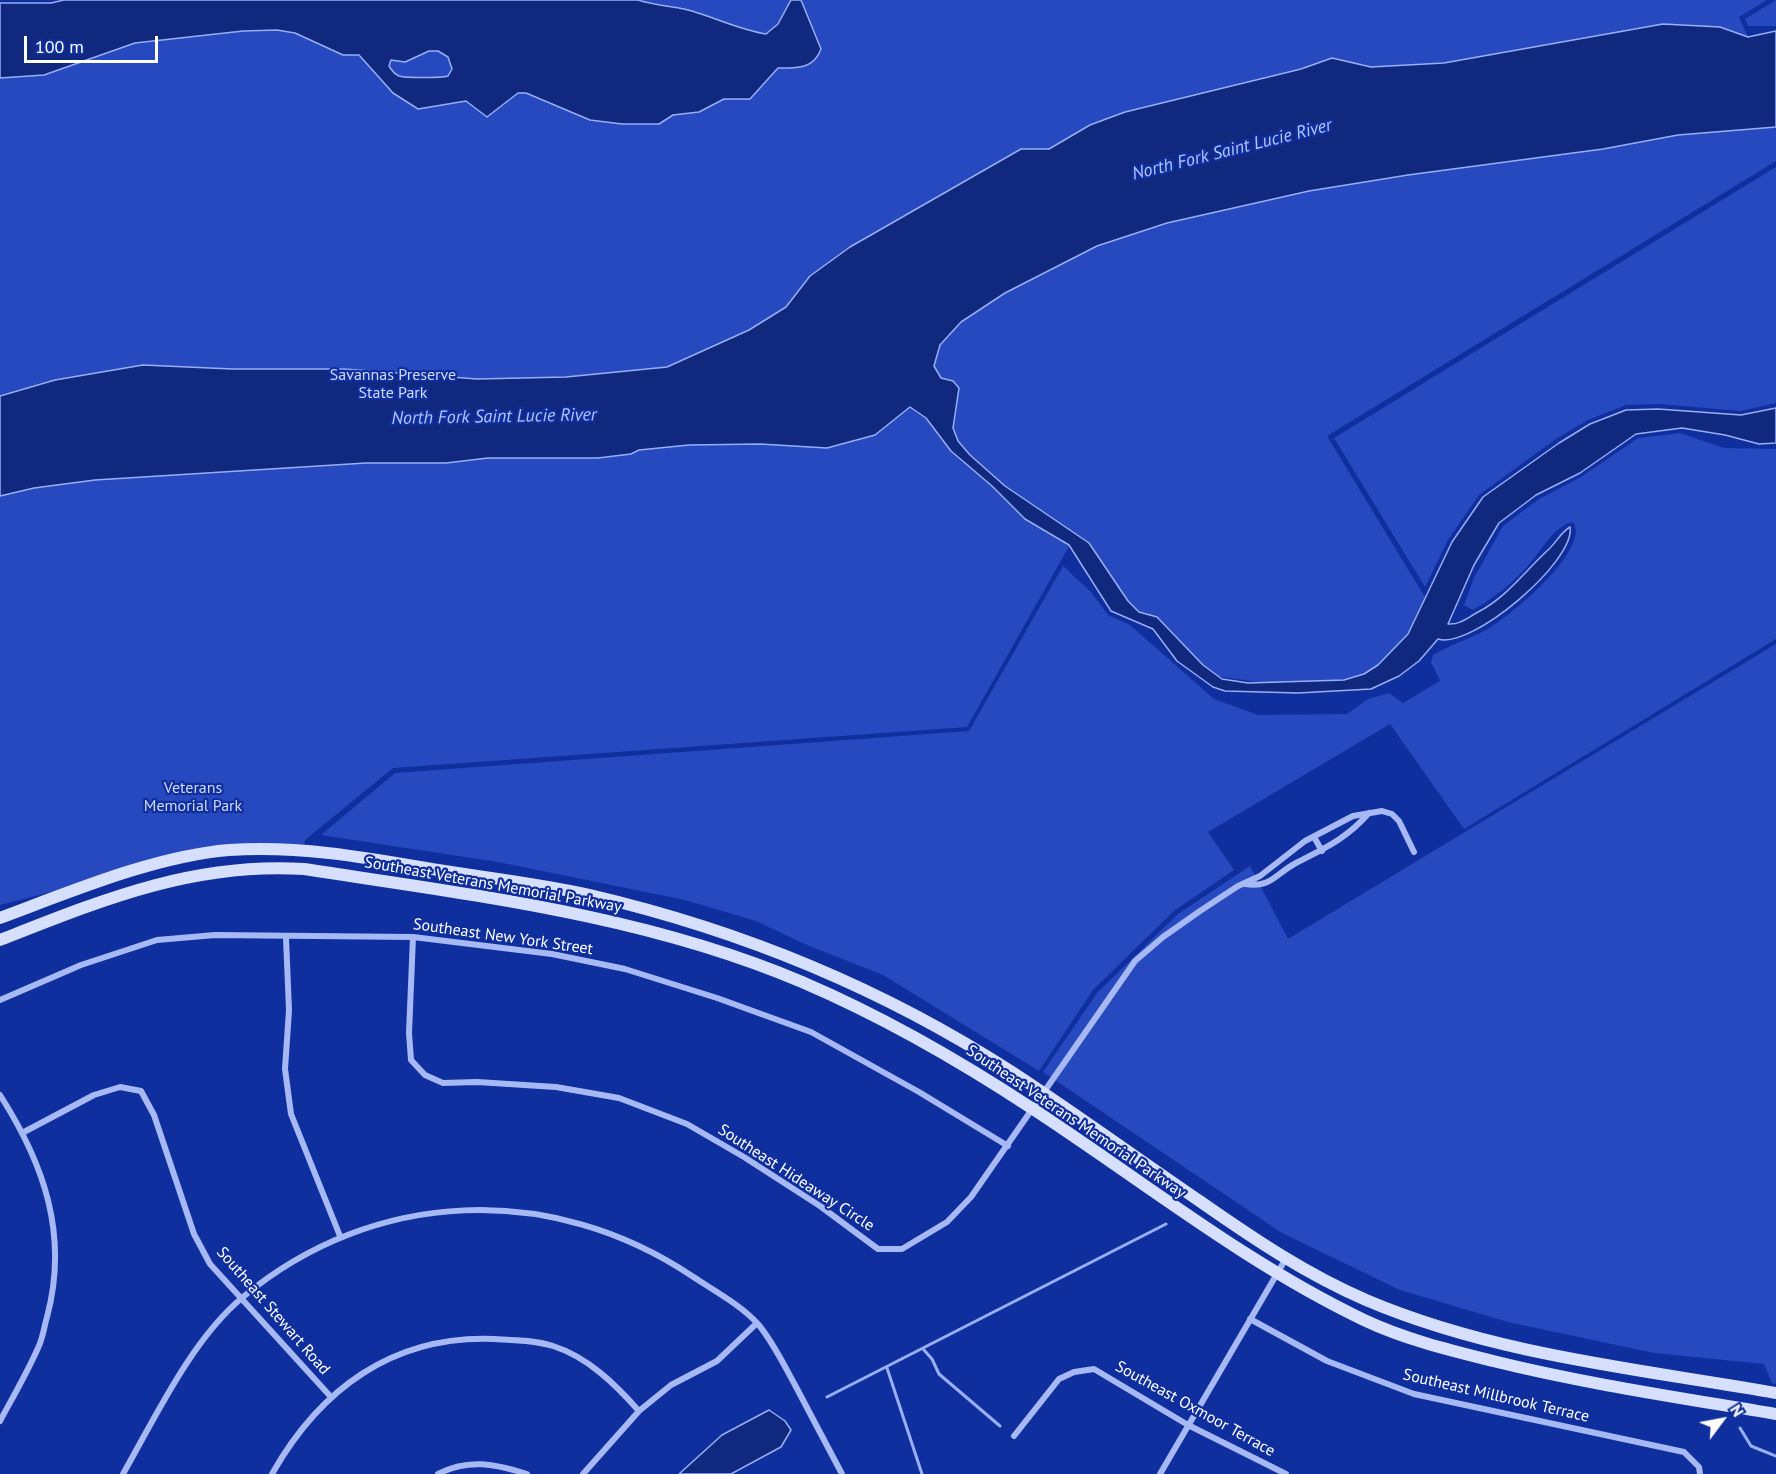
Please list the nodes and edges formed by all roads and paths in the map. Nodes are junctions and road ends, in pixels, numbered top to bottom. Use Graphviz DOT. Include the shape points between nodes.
graph roads {
  1 [pos="1370,813"];
  2 [pos="1314,837"];
  3 [pos="1322,851"];
  4 [pos="1414,852"];
  5 [pos="1245,884"];
  6 [pos="0,918"];
  7 [pos="286,938"];
  8 [pos="413,938"];
  9 [pos="0,940"];
  10 [pos="0,1000"];
  11 [pos="0,1095"];
  12 [pos="1044,1095"];
  13 [pos="1034,1110"];
  14 [pos="24,1132"];
  15 [pos="1008,1146"];
  16 [pos="340,1236"];
  17 [pos="1285,1260"];
  18 [pos="1276,1274"];
  19 [pos="242,1298"];
  20 [pos="1250,1319"];
  21 [pos="757,1323"];
  22 [pos="1776,1393"];
  23 [pos="331,1397"];
  24 [pos="639,1411"];
  25 [pos="1776,1414"];
  26 [pos="0,1421"];
  27 [pos="1188,1425"];
  28 [pos="1014,1436"];
  29 [pos="123,1474"];
  30 [pos="272,1474"];
  31 [pos="438,1474"];
  32 [pos="527,1474"];
  33 [pos="583,1474"];
  34 [pos="842,1474"];
  35 [pos="1160,1474"];
  36 [pos="1286,1474"];
  37 [pos="1700,1474"];
  1 -- 2 [label="street, Southeast Hideaway Circle" via="1353,816"];
  1 -- 3 [label="street, Southeast Hideaway Circle"];
  1 -- 4 [label="street" via="1382,811 1399,820"];
  2 -- 3 [label="street"];
  2 -- 5 [label="street, Southeast Hideaway Circle"];
  3 -- 5 [label="street, Southeast Hideaway Circle" via="1264,885"];
  5 -- 12 [label="street, Southeast Hideaway Circle" via="1163,937 1135,962"];
  6 -- 12 [label="main road, Southeast Veterans Memorial Parkway" via="119,875 223,850 307,851 586,894 704,926 802,961 910,1012"];
  7 -- 8 [label="street, Southeast New York Street"];
  7 -- 10 [label="street, Southeast New York Street" via="215,935 158,940 81,965"];
  7 -- 16 [label="street" via="289,1010 285,1069 291,1114"];
  8 -- 15 [label="street, Southeast New York Street" via="552,954 625,969 717,998 811,1032"];
  8 -- 15 [label="street, Southeast Hideaway Circle" via="411,1060 425,1075 443,1083 556,1087 619,1098 687,1124 820,1206 878,1249 902,1249 947,1222 971,1197"];
  9 -- 13 [label="main road, Southeast Veterans Memorial Parkway" via="119,895 224,870 263,866 304,869 587,915 683,941 801,982 911,1033"];
  11 -- 14 [label="street"];
  12 -- 13 [label="street, Southeast Hideaway Circle"];
  12 -- 17 [label="main road, Southeast Veterans Memorial Parkway"];
  13 -- 15 [label="street, Southeast Hideaway Circle"];
  13 -- 18 [label="main road, Southeast Veterans Memorial Parkway"];
  14 -- 19 [label="street, Southeast Stewart Road" via="94,1095 120,1087 141,1091 154,1115 194,1234 210,1264"];
  14 -- 26 [label="street" via="42,1176 56,1232 55,1286 39,1346"];
  16 -- 19 [label="street" via="302,1255"];
  16 -- 21 [label="street" via="404,1218 469,1208 527,1212 598,1227 683,1270"];
  17 -- 18 [label="street"];
  17 -- 22 [label="main road, Southeast Veterans Memorial Parkway" via="1366,1300 1432,1324 1525,1350"];
  18 -- 20 [label="street"];
  18 -- 25 [label="main road, Southeast Veterans Memorial Parkway" via="1366,1321 1432,1346 1527,1369"];
  19 -- 23 [label="street, Southeast Stewart Road"];
  19 -- 29 [label="street" via="191,1355"];
  20 -- 27 [label="street"];
  20 -- 37 [label="street, Southeast Millbrook Terrace" via="1327,1361 1414,1394 1684,1452 1699,1467"];
  21 -- 24 [label="street" via="717,1361 670,1385"];
  21 -- 34 [label="street" via="778,1354"];
  23 -- 24 [label="street" via="357,1375 418,1347 464,1338 517,1340 553,1346 586,1362 615,1384"];
  23 -- 30 [label="street" via="292,1439"];
  24 -- 33 [label="street"];
  27 -- 28 [label="street, Southeast Oxmoor Terrace" via="1094,1369 1059,1379"];
  27 -- 35 [label="street"];
  27 -- 36 [label="street, Southeast Oxmoor Terrace"];
  31 -- 32 [label="street" via="468,1463 499,1465"];
}
